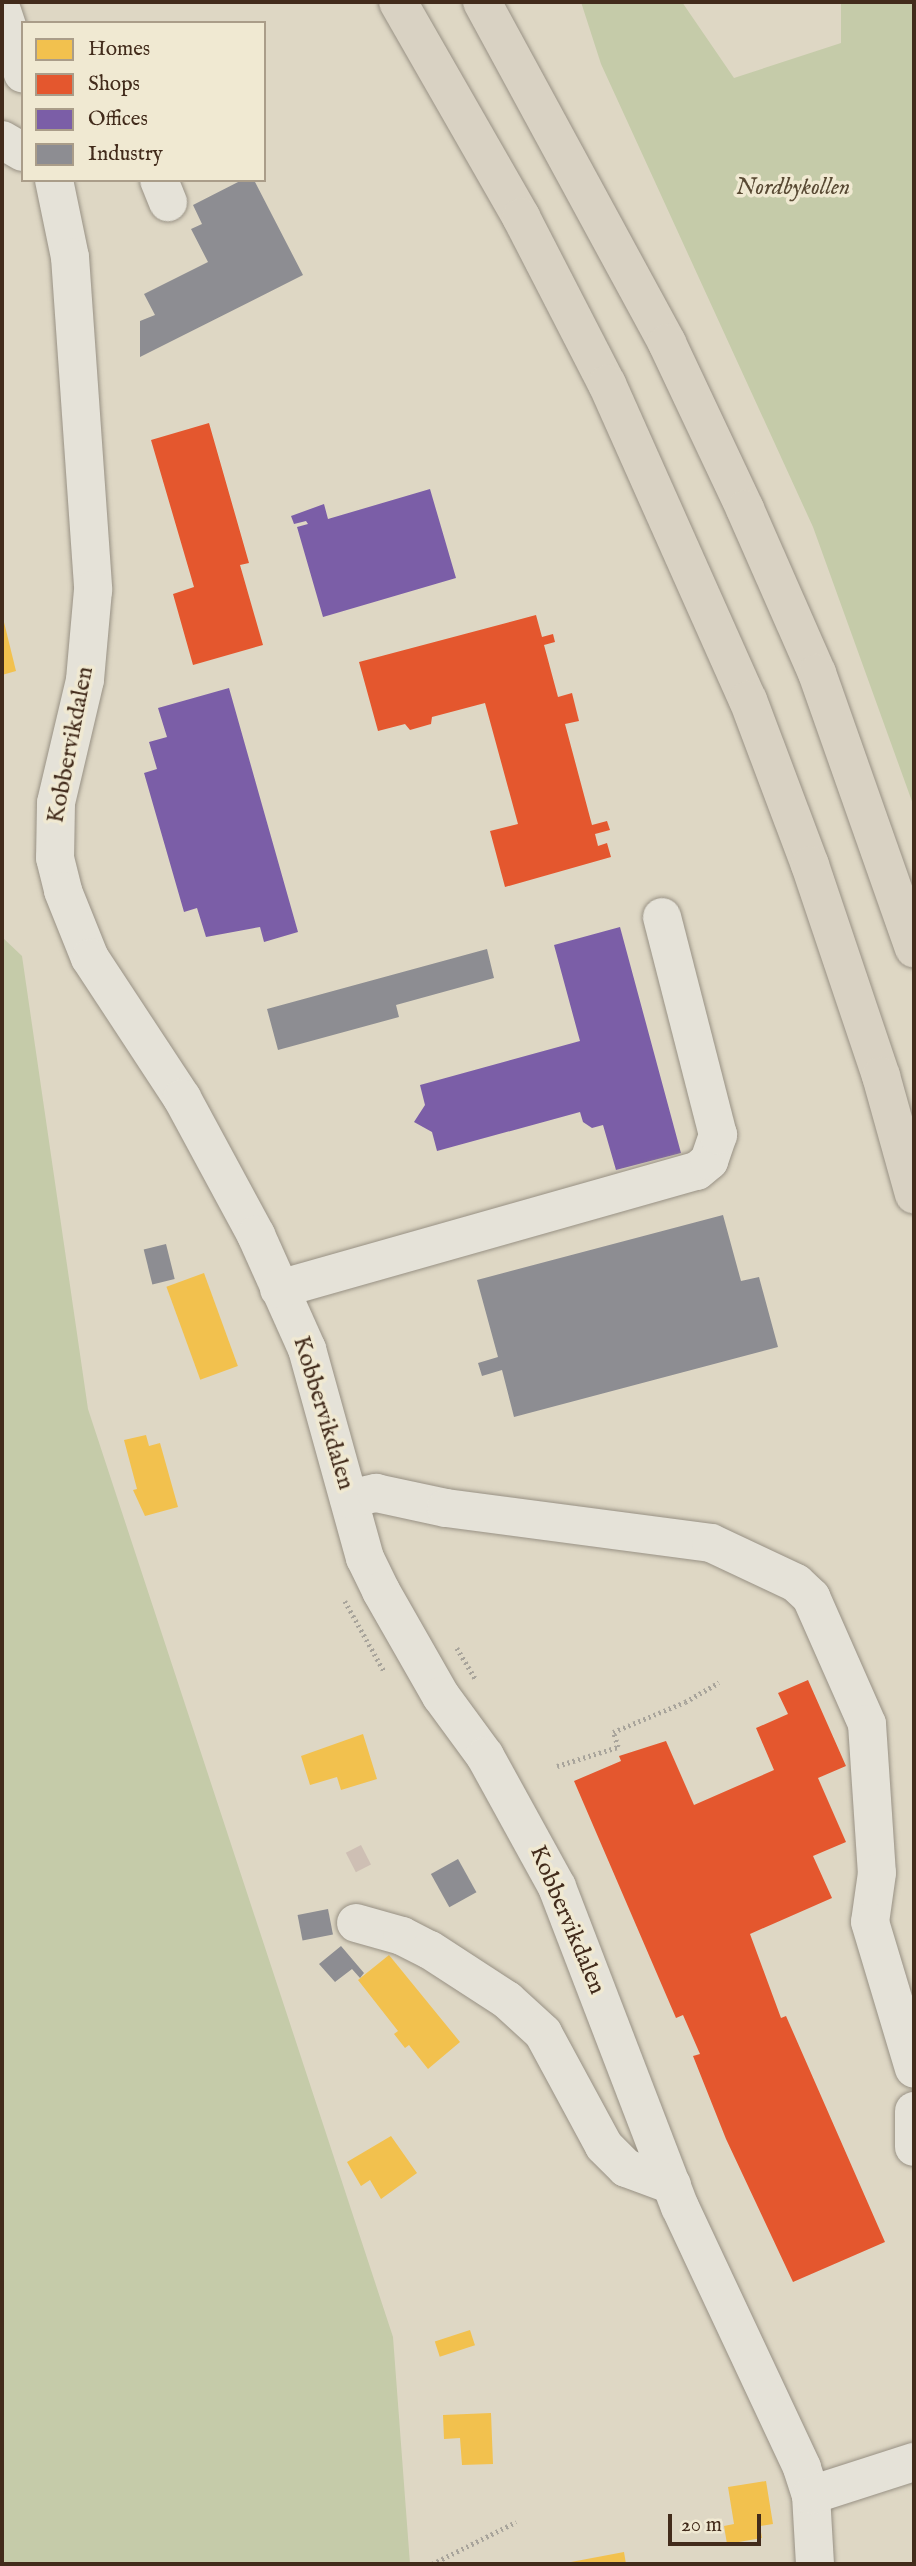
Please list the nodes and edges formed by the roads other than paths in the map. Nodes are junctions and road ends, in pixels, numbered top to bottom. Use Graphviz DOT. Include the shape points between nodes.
graph roads {
  1 [pos="398,2"];
  2 [pos="482,2"];
  3 [pos="2,11"];
  4 [pos="20,57"];
  5 [pos="2,141"];
  6 [pos="21,151"];
  7 [pos="54,182"];
  8 [pos="662,917"];
  9 [pos="914,948"];
  10 [pos="914,1194"];
  11 [pos="279,1289"];
  12 [pos="349,1499"];
  13 [pos="356,1923"];
  14 [pos="914,2069"];
  15 [pos="914,2111"];
  16 [pos="914,2147"];
  17 [pos="672,2185"];
  18 [pos="914,2462"];
  19 [pos="811,2496"];
  20 [pos="815,2564"];
  1 -- 10 [label="highway" via="521,217 607,384 748,700 815,878 881,1076"];
  2 -- 9 [label="highway" via="667,343 745,509 817,673"];
  3 -- 4 [label="street"];
  5 -- 6 [label="street"];
  7 -- 11 [label="street, Kobbervikdalen" via="70,257 93,590 85,680 56,803 55,858 90,958 182,1098 257,1235"];
  8 -- 11 [label="street" via="718,1135 709,1160 697,1171"];
  11 -- 12 [label="street, Kobbervikdalen" via="307,1349"];
  12 -- 14 [label="street" via="376,1493 446,1508 711,1543 796,1583 811,1597 867,1724 877,1873 870,1922"];
  12 -- 17 [label="street, Kobbervikdalen" via="365,1558 389,1607 441,1696 485,1756 557,1887"];
  13 -- 17 [label="street" via="430,1950 508,2000 542,2033 604,2146 626,2168 652,2182"];
  15 -- 16 [label="street"];
  17 -- 19 [label="street, Kobbervikdalen" via="767,2388"];
  18 -- 19 [label="street"];
  19 -- 20 [label="street, Kobbervikdalen"];
}
